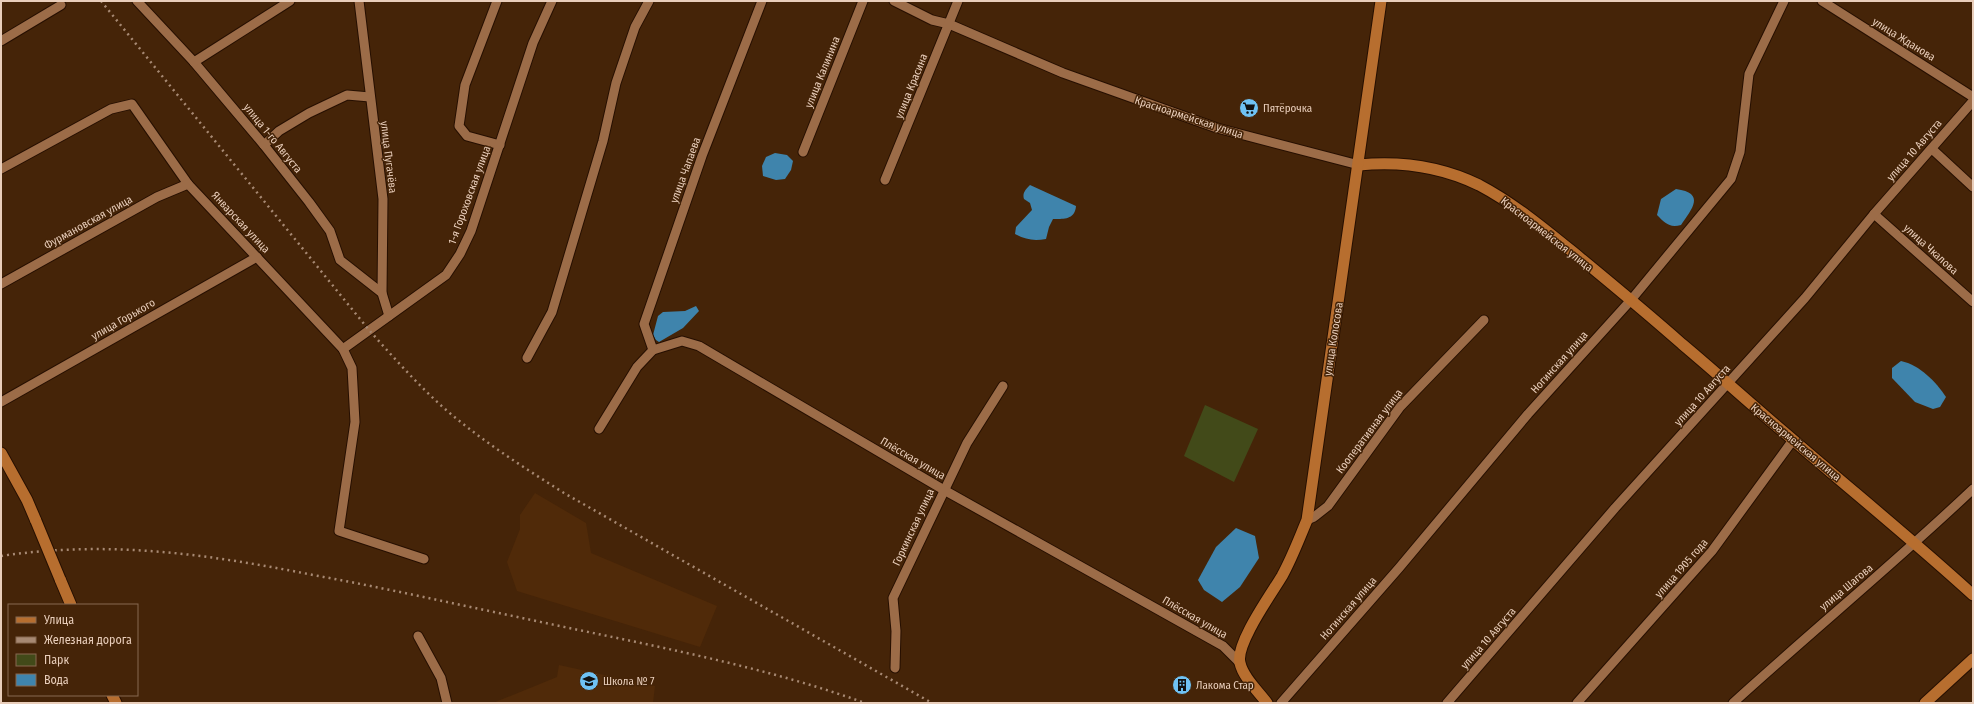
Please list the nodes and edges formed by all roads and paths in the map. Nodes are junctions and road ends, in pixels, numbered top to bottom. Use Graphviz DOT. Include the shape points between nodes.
graph roads {
  1 [pos="137,1"];
  2 [pos="290,1"];
  3 [pos="359,1"];
  4 [pos="497,1"];
  5 [pos="552,1"];
  6 [pos="649,1"];
  7 [pos="762,1"];
  8 [pos="863,1"];
  9 [pos="894,1"];
  10 [pos="958,1"];
  11 [pos="1381,1"];
  12 [pos="1784,1"];
  13 [pos="1822,1"];
  14 [pos="61,5"];
  15 [pos="949,24"];
  16 [pos="1,41"];
  17 [pos="194,62"];
  18 [pos="370,97"];
  19 [pos="1973,97"];
  20 [pos="1973,101"];
  21 [pos="500,144"];
  22 [pos="264,145"];
  23 [pos="1932,149"];
  24 [pos="803,152"];
  25 [pos="1359,165"];
  26 [pos="1,169"];
  27 [pos="885,180"];
  28 [pos="188,184"];
  29 [pos="1973,187"];
  30 [pos="1874,214"];
  31 [pos="257,257"];
  32 [pos="1,284"];
  33 [pos="382,293"];
  34 [pos="1631,300"];
  35 [pos="1973,302"];
  36 [pos="389,316"];
  37 [pos="1484,320"];
  38 [pos="342,348"];
  39 [pos="653,350"];
  40 [pos="527,358"];
  41 [pos="1728,384"];
  42 [pos="1003,386"];
  43 [pos="1,402"];
  44 [pos="599,429"];
  45 [pos="1793,440"];
  46 [pos="1,453"];
  47 [pos="1973,489"];
  48 [pos="944,490"];
  49 [pos="1307,520"];
  50 [pos="1916,543"];
  51 [pos="424,559"];
  52 [pos="1973,594"];
  53 [pos="71,604"];
  54 [pos="418,636"];
  55 [pos="1973,659"];
  56 [pos="1239,662"];
  57 [pos="895,668"];
  58 [pos="447,703"];
  59 [pos="1267,703"];
  60 [pos="1281,703"];
  61 [pos="1447,703"];
  62 [pos="1577,703"];
  63 [pos="1733,703"];
  64 [pos="1925,703"];
  1 -- 17 [label="street, улица 1-го Августа"];
  2 -- 17 [label="street"];
  3 -- 18 [label="street, улица Пугачёва"];
  4 -- 21 [label="street" via="465,85 459,126 467,136"];
  5 -- 21 [label="street, 1-я Гороховская улица" via="533,43"];
  6 -- 40 [label="street" via="635,27 616,83 603,141 552,312"];
  7 -- 39 [label="street, улица Чапаева" via="702,156 644,324"];
  8 -- 24 [label="street, улица Калинина"];
  9 -- 15 [label="street, Красноармейская улица" via="932,20"];
  10 -- 15 [label="street, улица Красина"];
  11 -- 25 [label="main road, улица Колосова"];
  12 -- 34 [label="street, Ногинская улица" via="1749,74 1740,152 1731,179"];
  13 -- 19 [label="street, улица Жданова"];
  14 -- 16 [label="street"];
  15 -- 25 [label="street, Красноармейская улица" via="1063,73 1217,128"];
  15 -- 27 [label="street, улица Красина"];
  17 -- 22 [label="street, улица 1-го Августа"];
  18 -- 22 [label="street" via="347,95 279,131"];
  18 -- 33 [label="street, улица Пугачёва" via="383,199"];
  20 -- 23 [label="street, улица 10 Августа"];
  21 -- 36 [label="street, 1-я Гороховская улица" via="471,231 460,254 446,275"];
  22 -- 33 [label="street, улица 1-го Августа" via="330,231 340,260"];
  23 -- 29 [label="street"];
  23 -- 30 [label="street, улица 10 Августа"];
  25 -- 34 [label="main road, Красноармейская улица" via="1409,164 1477,184 1502,198"];
  25 -- 49 [label="main road, улица Колосова"];
  26 -- 28 [label="street, Январская улица" via="111,109 132,104"];
  28 -- 31 [label="street, Январская улица"];
  28 -- 32 [label="street, Фурмановская улица" via="157,197"];
  30 -- 35 [label="street, улица Чкалова"];
  30 -- 41 [label="street, улица 10 Августа"];
  31 -- 38 [label="street, Январская улица"];
  31 -- 43 [label="street, улица Горького"];
  33 -- 36 [label="street, улица Пугачёва"];
  34 -- 41 [label="main road, Красноармейская улица"];
  34 -- 60 [label="street, Ногинская улица" via="1528,414"];
  36 -- 38 [label="street, 1-я Гороховская улица"];
  37 -- 49 [label="street, Кооперативная улица" via="1400,407 1328,506"];
  38 -- 51 [label="street, Январская улица" via="352,368 355,422 339,531"];
  39 -- 44 [label="street" via="637,368"];
  39 -- 48 [label="street, Плёсская улица" via="682,341 699,346"];
  41 -- 45 [label="main road, Красноармейская улица"];
  41 -- 61 [label="street, улица 10 Августа" via="1615,508"];
  42 -- 48 [label="street, Горкинская улица" via="967,443"];
  45 -- 50 [label="main road, Красноармейская улица"];
  45 -- 62 [label="street, улица 1905 года" via="1712,551"];
  46 -- 53 [label="main road, bridge" via="27,500"];
  47 -- 50 [label="street, улица Шагова"];
  48 -- 56 [label="street, Плёсская улица" via="1222,646"];
  48 -- 57 [label="street, Горкинская улица" via="893,598 896,631"];
  49 -- 56 [label="main road, улица Колосова" via="1282,576 1261,608 1243,643"];
  50 -- 52 [label="main road, Красноармейская улица"];
  50 -- 63 [label="street, улица Шагова"];
  54 -- 58 [label="street" via="441,678"];
  55 -- 64 [label="main road"];
  56 -- 59 [label="main road"];
}
